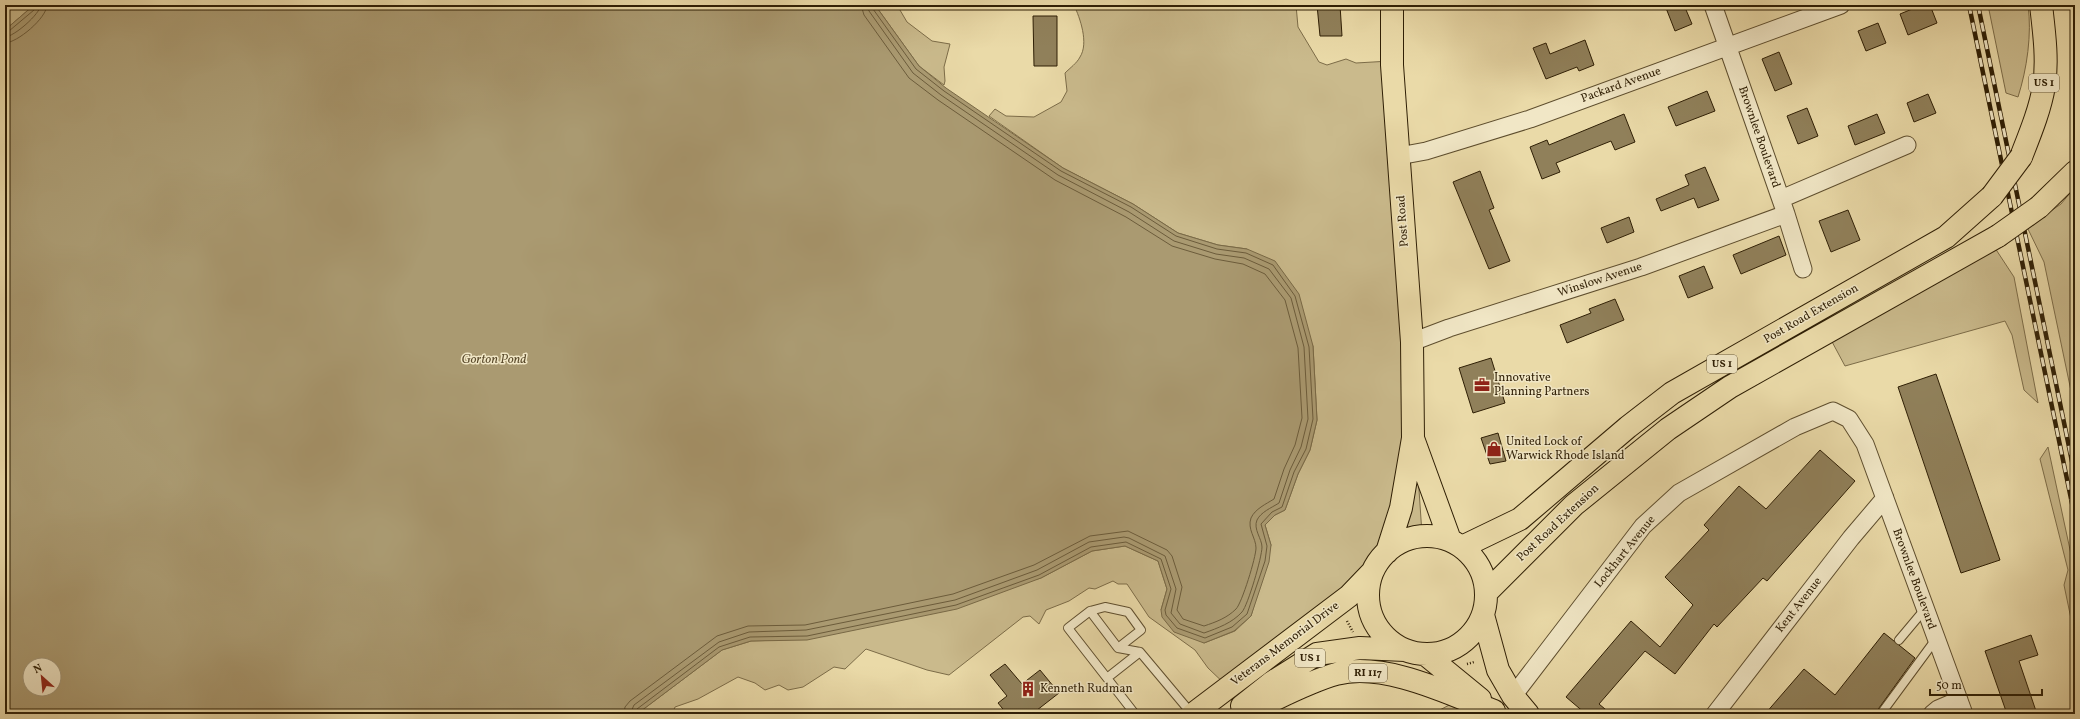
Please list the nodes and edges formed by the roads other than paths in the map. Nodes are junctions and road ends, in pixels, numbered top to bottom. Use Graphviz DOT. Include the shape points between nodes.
graph roads {
  1 [pos="1392,5"];
  2 [pos="1714,5"];
  3 [pos="1841,5"];
  4 [pos="2041,5"];
  5 [pos="1728,46"];
  6 [pos="1907,145"];
  7 [pos="1399,156"];
  8 [pos="2075,172"];
  9 [pos="1784,207"];
  10 [pos="1803,269"];
  11 [pos="1412,342"];
  12 [pos="1413,438"];
  13 [pos="1865,444"];
  14 [pos="1885,498"];
  15 [pos="1456,544"];
  16 [pos="1387,552"];
  17 [pos="1373,571"];
  18 [pos="1487,592"];
  19 [pos="1925,609"];
  20 [pos="1090,611"];
  21 [pos="1483,615"];
  22 [pos="1936,639"];
  23 [pos="1899,640"];
  24 [pos="1118,648"];
  25 [pos="1140,652"];
  26 [pos="1415,652"];
  27 [pos="1107,678"];
  28 [pos="1513,696"];
  29 [pos="1961,707"];
  30 [pos="1497,713"];
  31 [pos="1135,714"];
  32 [pos="1193,714"];
  33 [pos="1232,714"];
  34 [pos="1243,714"];
  35 [pos="1528,714"];
  36 [pos="1715,714"];
  37 [pos="1886,714"];
  38 [pos="1932,714"];
  1 -- 7 [label="main road, Post Road" via="1392,65"];
  2 -- 5 [label="street, Brownlee Boulevard"];
  3 -- 5 [label="street, Packard Avenue"];
  4 -- 15 [label="main road, Post Road Extension / US 1, bridge" via="2045,34 2044,85 2033,127 2021,157 1992,196 1946,237 1672,393 1520,519"];
  5 -- 7 [label="street, Packard Avenue" via="1530,119 1426,151"];
  5 -- 9 [label="street, Brownlee Boulevard"];
  6 -- 9 [label="street, Winslow Avenue"];
  7 -- 11 [label="main road, Post Road"];
  8 -- 18 [label="main road, Post Road Extension / US 1, bridge" via="2040,207 1998,236 1730,387 1668,429 1574,505"];
  9 -- 10 [label="street, Brownlee Boulevard"];
  9 -- 11 [label="street, Winslow Avenue" via="1641,267"];
  11 -- 12 [label="main road, Post Road"];
  12 -- 15 [label="main road, Post Road"];
  12 -- 16 [label="main road, Post Road" via="1401,508"];
  13 -- 14 [label="street, Brownlee Boulevard"];
  13 -- 28 [label="street, Lockhart Avenue" via="1849,419 1834,411 1795,427 1679,493 1643,526"];
  14 -- 19 [label="street, Brownlee Boulevard"];
  14 -- 36 [label="street, Kent Avenue"];
  15 -- 16 [label="main road, Post Road / US 1" via="1434,536 1417,537 1401,542"];
  15 -- 18 [label="main road, Post Road" via="1475,560 1481,570"];
  16 -- 17 [label="main road, Post Road / US 1"];
  17 -- 26 [label="main road, Post Road" via="1368,589 1370,608 1377,626 1389,640"];
  17 -- 32 [label="main road, Veterans Memorial Drive / US 1" via="1349,596"];
  18 -- 21 [label="main road, Post Road / US 1"];
  19 -- 22 [label="street, Brownlee Boulevard"];
  19 -- 23 [label="lane"];
  20 -- 24 [label="lane"];
  20 -- 24 [label="lane" via="1105,607 1128,612 1141,630"];
  20 -- 27 [label="lane" via="1068,628"];
  21 -- 26 [label="main road, Post Road / US 1" via="1474,631 1460,644 1444,652"];
  21 -- 28 [label="main road" via="1498,670"];
  22 -- 29 [label="street, Brownlee Boulevard"];
  22 -- 37 [label="lane" via="1883,711"];
  24 -- 25 [label="lane"];
  25 -- 27 [label="lane"];
  25 -- 32 [label="lane"];
  26 -- 30 [label="main road"];
  26 -- 33 [label="main road, Veterans Memorial Drive / US 1" via="1360,648 1317,654 1271,683"];
  27 -- 31 [label="lane"];
  28 -- 35 [label="main road"];
  29 -- 38 [label="street" via="1938,709"];
  30 -- 34 [label="main road, RI 117" via="1405,677 1365,672 1337,674"];
}
